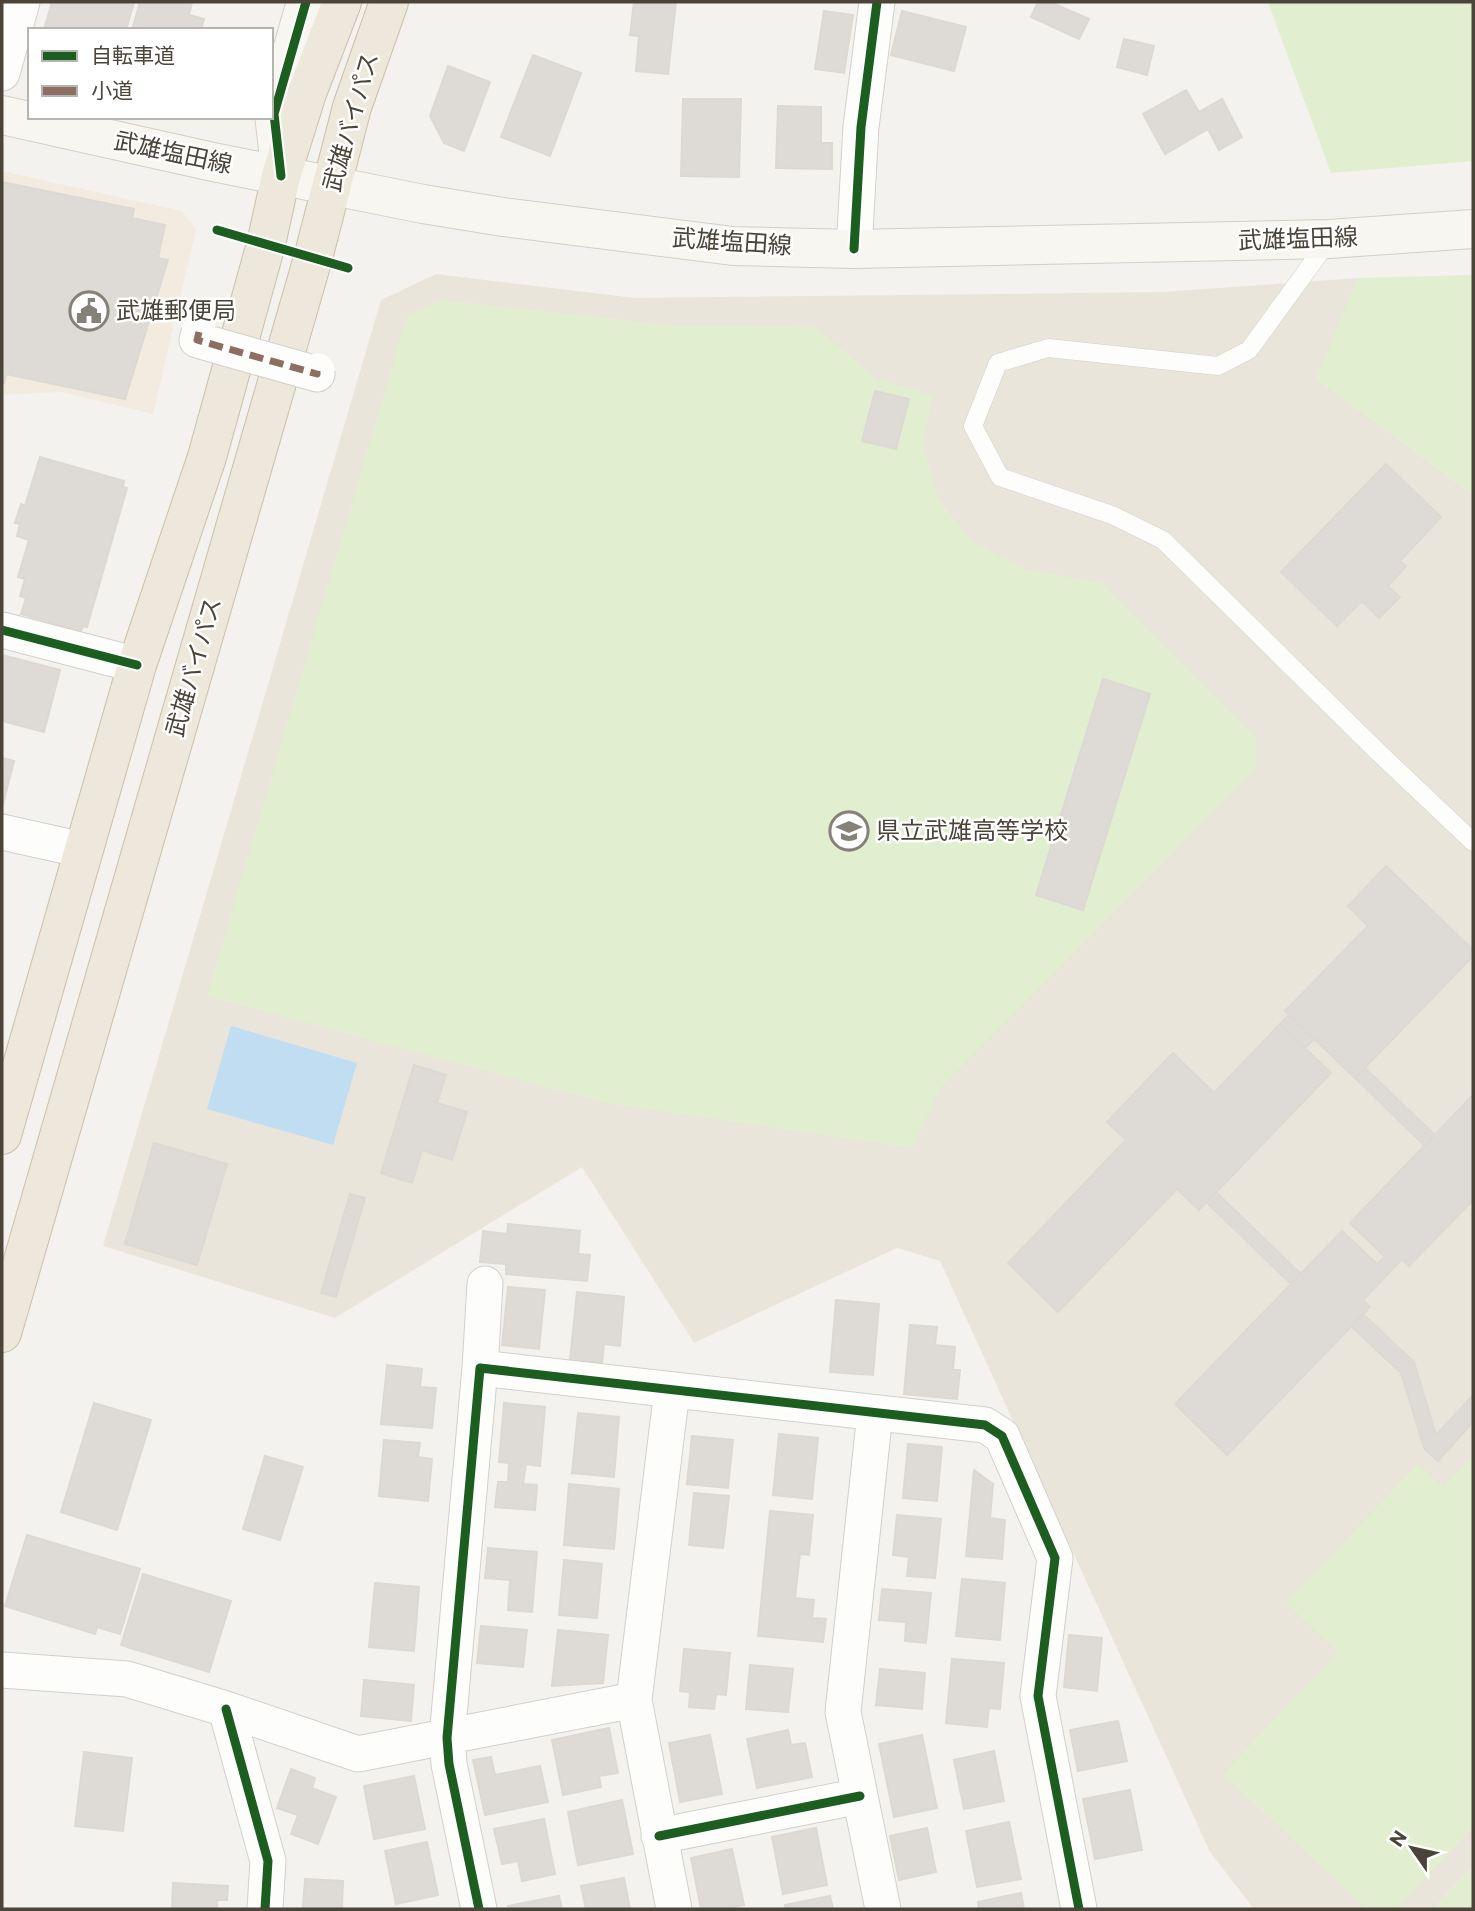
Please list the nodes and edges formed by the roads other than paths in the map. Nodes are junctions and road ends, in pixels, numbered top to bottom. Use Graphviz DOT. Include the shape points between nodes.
graph roads {
  1 [pos="22,2"];
  2 [pos="306,2"];
  3 [pos="342,2"];
  4 [pos="389,2"];
  5 [pos="877,2"];
  6 [pos="2,73"];
  7 [pos="2,115"];
  8 [pos="281,176"];
  9 [pos="332,186"];
  10 [pos="1473,229"];
  11 [pos="1329,239"];
  12 [pos="854,249"];
  13 [pos="199,332"];
  14 [pos="317,371"];
  15 [pos="2,630"];
  16 [pos="137,665"];
  17 [pos="2,832"];
  18 [pos="1473,842"];
  19 [pos="83,850"];
  20 [pos="2,1135"];
  21 [pos="485,1284"];
  22 [pos="2,1334"];
  23 [pos="480,1368"];
  24 [pos="672,1390"];
  25 [pos="874,1413"];
  26 [pos="2,1670"];
  27 [pos="634,1700"];
  28 [pos="226,1709"];
  29 [pos="447,1738"];
  30 [pos="860,1796"];
  31 [pos="659,1836"];
  32 [pos="265,1909"];
  33 [pos="479,1909"];
  34 [pos="674,1909"];
  35 [pos="883,1909"];
  36 [pos="1079,1909"];
  1 -- 6 [label="street"];
  2 -- 8 [label="main road" via="274,114"];
  3 -- 8 [label="highway, 武雄バイパス"];
  4 -- 9 [label="highway, 武雄バイパス" via="352,107"];
  5 -- 12 [label="street" via="861,127"];
  7 -- 8 [label="main road, 武雄塩田線"];
  8 -- 9 [label="main road, 武雄塩田線"];
  8 -- 16 [label="highway, 武雄バイパス" via="207,457"];
  9 -- 12 [label="main road, 武雄塩田線" via="503,217 720,245"];
  9 -- 22 [label="highway, 武雄バイパス"];
  10 -- 11 [label="main road, 武雄塩田線"];
  11 -- 12 [label="main road, 武雄塩田線"];
  11 -- 18 [label="lane" via="1249,350 1218,366 1048,348 998,363 973,426 1000,477 1112,515 1163,540"];
  13 -- 14 [label="street, bridge" via="197,340"];
  15 -- 16 [label="street"];
  16 -- 19 [label="highway, 武雄バイパス"];
  17 -- 19 [label="street"];
  19 -- 20 [label="highway, 武雄バイパス"];
  21 -- 23 [label="street"];
  23 -- 24 [label="street"];
  23 -- 29 [label="street"];
  24 -- 25 [label="street"];
  24 -- 27 [label="street"];
  25 -- 30 [label="street" via="843,1712"];
  25 -- 36 [label="street" via="985,1425 1002,1436 1055,1558 1038,1696"];
  26 -- 28 [label="street" via="127,1679"];
  27 -- 29 [label="street"];
  27 -- 31 [label="street"];
  28 -- 29 [label="street" via="358,1754"];
  28 -- 32 [label="street" via="268,1861"];
  29 -- 33 [label="street"];
  30 -- 31 [label="street"];
  30 -- 35 [label="street"];
  31 -- 34 [label="street"];
}
